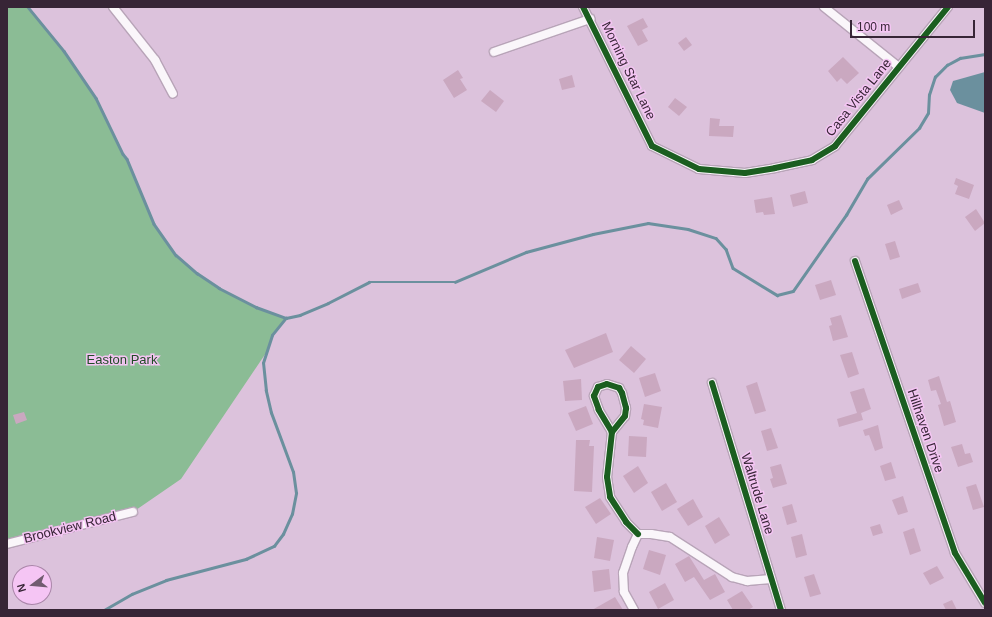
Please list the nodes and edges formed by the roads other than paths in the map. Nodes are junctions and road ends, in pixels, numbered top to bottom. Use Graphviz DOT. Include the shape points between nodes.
graph roads {
  1 [pos="113,7"];
  2 [pos="583,7"];
  3 [pos="824,7"];
  4 [pos="948,7"];
  5 [pos="590,19"];
  6 [pos="494,52"];
  7 [pos="899,67"];
  8 [pos="173,94"];
  9 [pos="652,146"];
  10 [pos="856,261"];
  11 [pos="712,383"];
  12 [pos="612,432"];
  13 [pos="133,512"];
  14 [pos="638,534"];
  15 [pos="7,544"];
  16 [pos="771,579"];
  17 [pos="985,603"];
  18 [pos="634,610"];
  19 [pos="781,610"];
  1 -- 8 [label="street" via="155,60"];
  2 -- 5 [label="street, Morning Star Lane"];
  3 -- 7 [label="street"];
  4 -- 7 [label="street, Casa Vista Lane"];
  5 -- 6 [label="street"];
  5 -- 9 [label="street, Morning Star Lane"];
  7 -- 9 [label="street, Casa Vista Lane" via="843,138 812,160 745,172 710,171 699,170 685,164"];
  10 -- 17 [label="street, Hillhaven Drive" via="956,553"];
  11 -- 16 [label="street, Waltrude Lane"];
  12 -- 12 [label="street" via="625,416 626,408 619,388 607,384 598,387 594,396"];
  12 -- 14 [label="street" via="607,477 610,496 626,522"];
  13 -- 15 [label="street, Brookview Road"];
  14 -- 16 [label="street" via="670,537 732,577 747,581"];
  14 -- 18 [label="street" via="624,573 624,592"];
  16 -- 19 [label="street, Waltrude Lane"];
}
